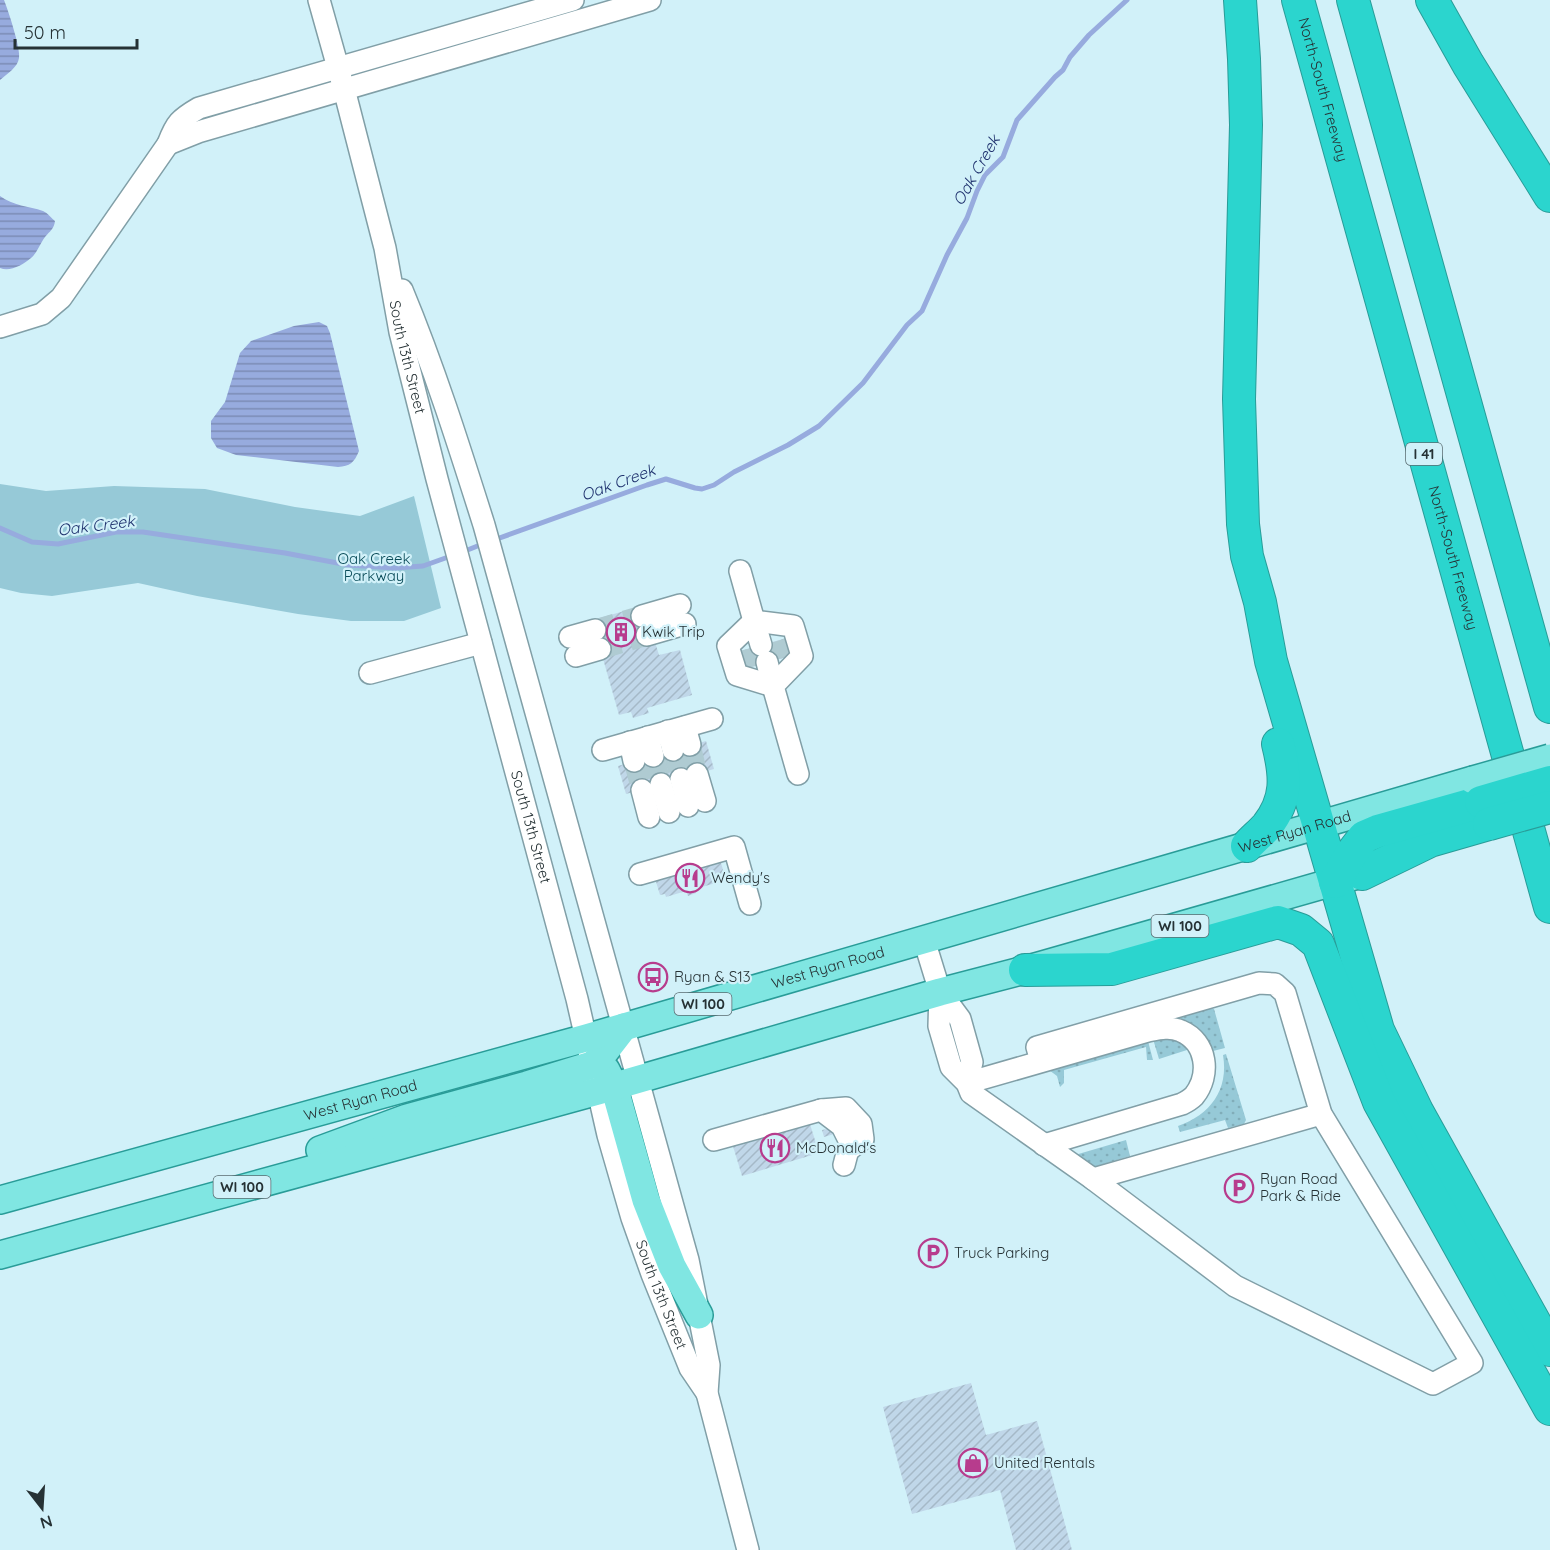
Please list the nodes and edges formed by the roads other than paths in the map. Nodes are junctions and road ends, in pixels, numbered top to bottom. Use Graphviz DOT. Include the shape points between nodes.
graph roads {
  1 [pos="319,0"];
  2 [pos="573,0"];
  3 [pos="650,0"];
  4 [pos="1240,0"];
  5 [pos="1298,0"];
  6 [pos="1353,0"];
  7 [pos="1432,0"];
  8 [pos="589,8"];
  9 [pos="338,68"];
  10 [pos="344,89"];
  11 [pos="168,144"];
  12 [pos="1550,196"];
  13 [pos="385,248"];
  14 [pos="0,327"];
  15 [pos="1247,555"];
  16 [pos="740,571"];
  17 [pos="682,615"];
  18 [pos="754,621"];
  19 [pos="644,626"];
  20 [pos="598,639"];
  21 [pos="481,643"];
  22 [pos="573,646"];
  23 [pos="370,672"];
  24 [pos="773,686"];
  25 [pos="1550,707"];
  26 [pos="712,719"];
  27 [pos="603,750"];
  28 [pos="1550,758"];
  29 [pos="798,774"];
  30 [pos="1550,782"];
  31 [pos="1550,807"];
  32 [pos="678,809"];
  33 [pos="1484,811"];
  34 [pos="1550,820"];
  35 [pos="1318,825"];
  36 [pos="1247,846"];
  37 [pos="640,874"];
  38 [pos="1349,878"];
  39 [pos="750,904"];
  40 [pos="1550,907"];
  41 [pos="924,940"];
  42 [pos="1025,970"];
  43 [pos="940,992"];
  44 [pos="624,1028"];
  45 [pos="1041,1061"];
  46 [pos="605,1070"];
  47 [pos="967,1083"];
  48 [pos="1321,1114"];
  49 [pos="714,1140"];
  50 [pos="1044,1145"];
  51 [pos="846,1158"];
  52 [pos="1093,1179"];
  53 [pos="0,1200"];
  54 [pos="0,1255"];
  55 [pos="699,1315"];
  56 [pos="1550,1350"];
  57 [pos="707,1393"];
  58 [pos="1550,1409"];
  59 [pos="748,1550"];
  1 -- 9 [label="street, South 13th Street"];
  2 -- 9 [label="street"];
  3 -- 8 [label="street"];
  4 -- 15 [label="highway" via="1246,124 1239,399"];
  5 -- 40 [label="highway, North-South Freeway / I 41"];
  6 -- 25 [label="highway"];
  7 -- 12 [label="highway"];
  8 -- 10 [label="street"];
  9 -- 10 [label="street, South 13th Street"];
  9 -- 11 [label="street" via="200,108 183,117"];
  10 -- 11 [label="street"];
  10 -- 13 [label="street, South 13th Street"];
  11 -- 14 [label="street" via="60,298 42,314"];
  13 -- 21 [label="street, South 13th Street" via="400,332"];
  13 -- 44 [label="street, South 13th Street" via="425,346 484,525"];
  15 -- 35 [label="highway" via="1271,661"];
  15 -- 36 [label="highway" via="1245,606 1285,783 1279,807"];
  16 -- 18 [label="street"];
  17 -- 19 [label="street"];
  18 -- 24 [label="street"];
  18 -- 24 [label="street" via="728,646 736,675"];
  18 -- 24 [label="street" via="793,626 802,656"];
  20 -- 22 [label="street"];
  21 -- 23 [label="street"];
  21 -- 46 [label="street, South 13th Street" via="577,999"];
  24 -- 29 [label="street"];
  26 -- 27 [label="street" via="660,744"];
  28 -- 33 [label="main road, West Ryan Road / WI 100, bridge"];
  30 -- 33 [label="highway, bridge"];
  31 -- 33 [label="highway, bridge"];
  32 -- 32 [label="street" via="670,782"];
  33 -- 34 [label="main road, West Ryan Road / WI 100"];
  33 -- 35 [label="main road, West Ryan Road / WI 100"];
  33 -- 38 [label="highway"];
  35 -- 36 [label="main road, West Ryan Road / WI 100"];
  35 -- 38 [label="highway"];
  36 -- 41 [label="main road, West Ryan Road / WI 100"];
  37 -- 39 [label="street" via="734,847"];
  38 -- 42 [label="main road, West Ryan Road / WI 100"];
  38 -- 56 [label="highway" via="1378,1030 1417,1111"];
  41 -- 43 [label="street"];
  41 -- 44 [label="main road, West Ryan Road / WI 100"];
  42 -- 43 [label="main road, West Ryan Road / WI 100"];
  42 -- 58 [label="highway" via="1112,969 1278,922 1301,930 1318,944 1379,1102"];
  43 -- 46 [label="main road, West Ryan Road / WI 100"];
  43 -- 47 [label="street" via="939,1026 951,1067"];
  44 -- 46 [label="main road, West Ryan Road / WI 100"];
  44 -- 46 [label="street, South 13th Street"];
  45 -- 47 [label="street"];
  45 -- 48 [label="street" via="1037,1047 1259,983 1275,984 1285,993"];
  45 -- 50 [label="street" via="1165,1028 1180,1030 1192,1038 1200,1048 1205,1066 1201,1086 1182,1104"];
  46 -- 53 [label="main road, West Ryan Road / WI 100"];
  46 -- 54 [label="main road, WI 100" via="540,1081 407,1118 309,1154 256,1183"];
  46 -- 55 [label="main road" via="646,1200 672,1266"];
  46 -- 57 [label="street, South 13th Street" via="608,1135 632,1218 690,1368"];
  47 -- 50 [label="street" via="971,1093"];
  48 -- 52 [label="street"];
  48 -- 52 [label="street" via="1472,1363 1433,1384 1235,1286"];
  49 -- 51 [label="street" via="821,1110 842,1126 850,1142"];
  50 -- 52 [label="street"];
  55 -- 57 [label="street, South 13th Street" via="709,1365"];
  57 -- 59 [label="street, South 13th Street"];
}
